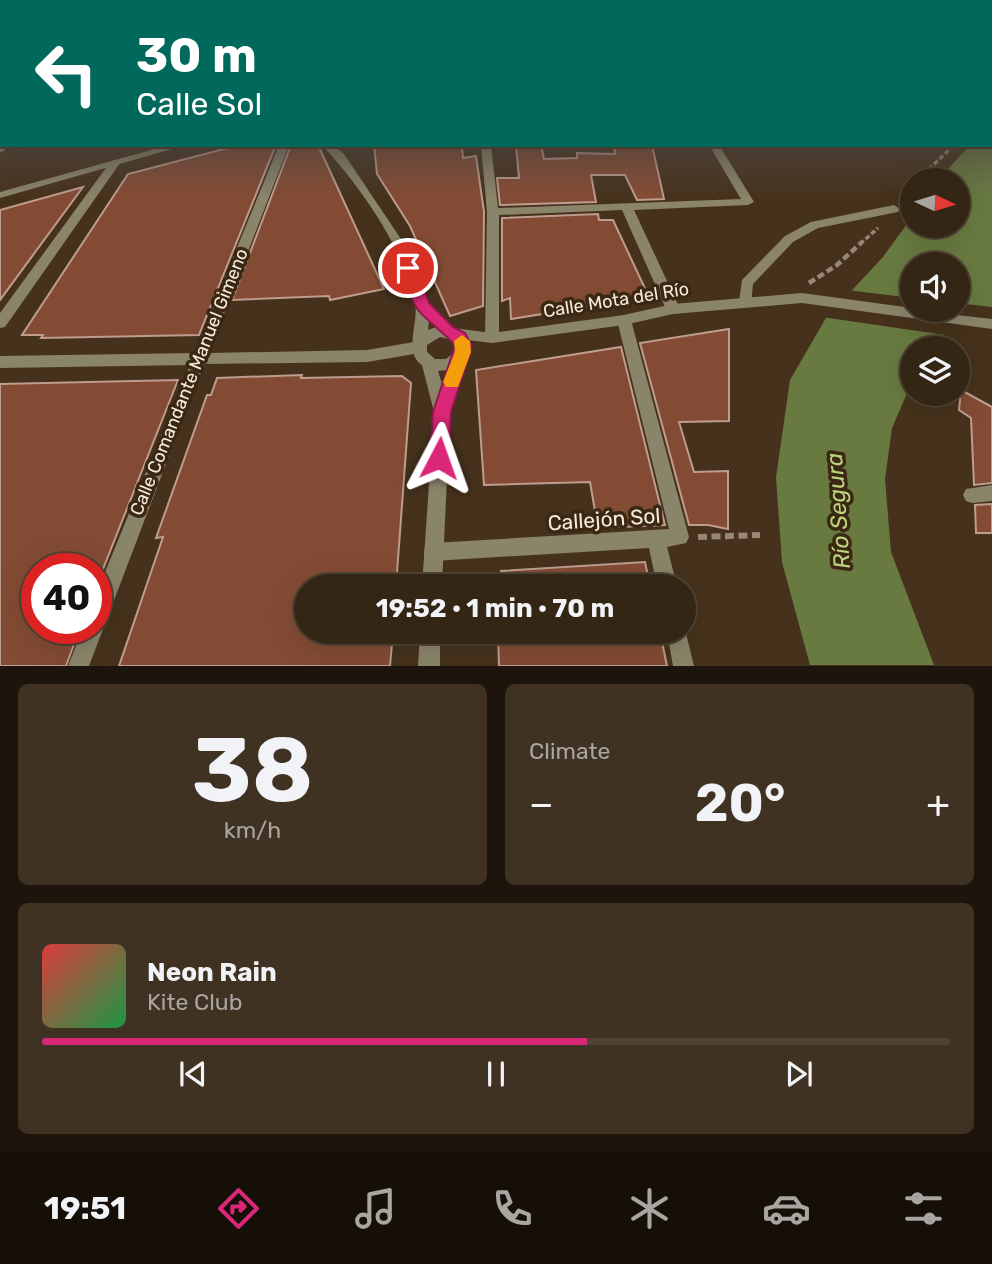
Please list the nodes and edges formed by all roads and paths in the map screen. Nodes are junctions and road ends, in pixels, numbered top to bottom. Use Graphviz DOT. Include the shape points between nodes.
graph roads {
  1 [pos="174,147"];
  2 [pos="283,147"];
  3 [pos="486,147"];
  4 [pos="715,147"];
  5 [pos="952,147"];
  6 [pos="339,151"];
  7 [pos="115,163"];
  8 [pos="930,168"];
  9 [pos="0,195"];
  10 [pos="627,208"];
  11 [pos="894,209"];
  12 [pos="493,212"];
  13 [pos="780,299"];
  14 [pos="746,302"];
  15 [pos="423,306"];
  16 [pos="673,309"];
  17 [pos="624,320"];
  18 [pos="0,323"];
  19 [pos="992,324"];
  20 [pos="451,332"];
  21 [pos="492,338"];
  22 [pos="421,344"];
  23 [pos="461,354"];
  24 [pos="198,357"];
  25 [pos="0,362"];
  26 [pos="428,362"];
  27 [pos="442,412"];
  28 [pos="992,493"];
  29 [pos="972,495"];
  30 [pos="761,535"];
  31 [pos="680,537"];
  32 [pos="656,539"];
  33 [pos="433,552"];
  34 [pos="432,574"];
  35 [pos="664,574"];
  36 [pos="112,578"];
  37 [pos="87,644"];
  38 [pos="430,644"];
  39 [pos="679,644"];
  40 [pos="78,666"];
  41 [pos="429,666"];
  42 [pos="684,666"];
  1 -- 7 [label="street"];
  2 -- 24 [label="street, Calle Comandante Manuel Gimeno"];
  3 -- 12 [label="street"];
  4 -- 10 [label="street" via="748,202"];
  5 -- 8 [label="path"];
  6 -- 15 [label="street" via="400,247"];
  7 -- 9 [label="street"];
  7 -- 18 [label="street"];
  10 -- 12 [label="street"];
  10 -- 16 [label="street"];
  11 -- 13 [label="path" via="837,265"];
  11 -- 14 [label="street" via="815,225 789,239 747,283"];
  12 -- 21 [label="street"];
  13 -- 14 [label="street, Calle Mota del Río"];
  13 -- 19 [label="street, Calle Mota del Río" via="802,298"];
  14 -- 16 [label="street, Calle Mota del Río"];
  15 -- 20 [label="street"];
  15 -- 22 [label="street"];
  16 -- 17 [label="street, Calle Mota del Río"];
  17 -- 21 [label="street, Calle Mota del Río"];
  17 -- 31 [label="street, Callejón Sol"];
  20 -- 21 [label="street, Calle Mota del Río"];
  20 -- 22 [label="street" via="433,332"];
  20 -- 23 [label="street" via="462,341"];
  21 -- 23 [label="street, Calle Mota del Río"];
  22 -- 24 [label="street" via="367,356"];
  22 -- 26 [label="street" via="422,358"];
  23 -- 26 [label="street" via="442,366"];
  23 -- 27 [label="street"];
  24 -- 25 [label="street"];
  24 -- 36 [label="street, Calle Comandante Manuel Gimeno"];
  26 -- 27 [label="street"];
  27 -- 33 [label="street"];
  28 -- 29 [label="street"];
  30 -- 31 [label="path"];
  31 -- 32 [label="street, Callejón Sol"];
  32 -- 33 [label="street, Callejón Sol"];
  32 -- 35 [label="street"];
  33 -- 34 [label="street"];
  37 -- 40 [label="street"];
  38 -- 41 [label="street"];
  39 -- 42 [label="street"];
}
